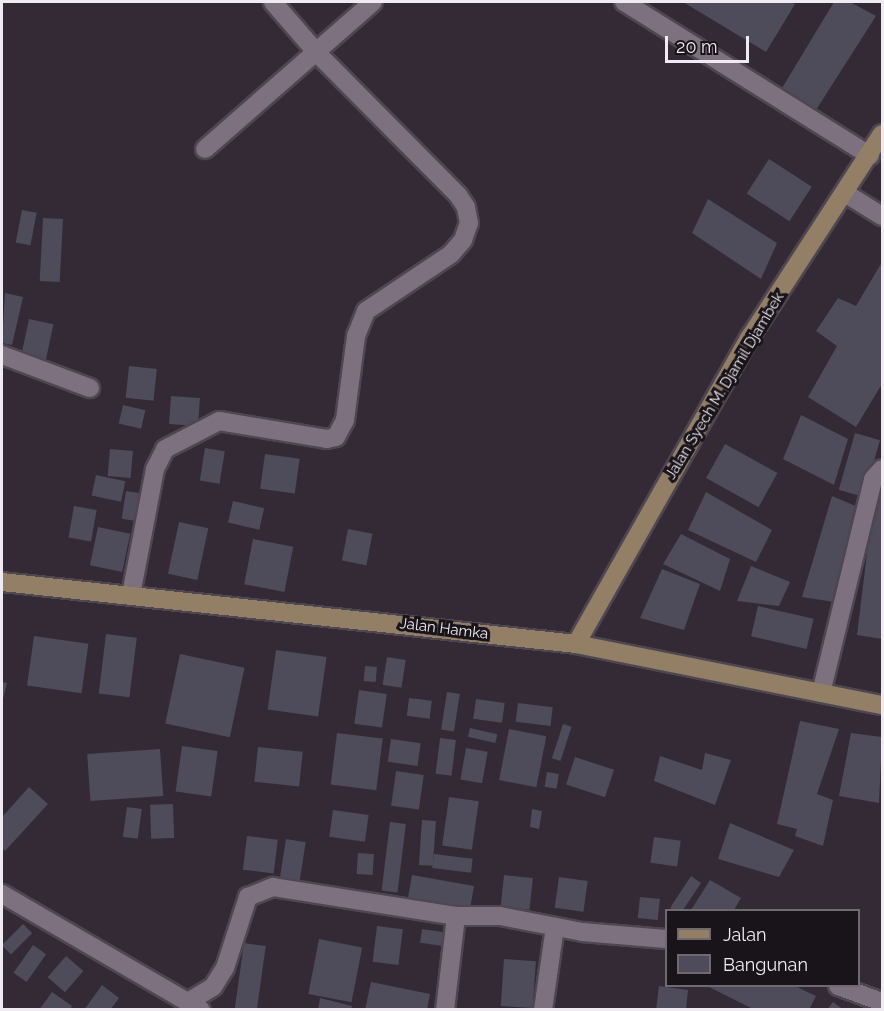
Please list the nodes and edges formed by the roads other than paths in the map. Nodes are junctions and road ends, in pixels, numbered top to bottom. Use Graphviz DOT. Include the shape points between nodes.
graph roads {
  1 [pos="273,2"];
  2 [pos="374,2"];
  3 [pos="624,2"];
  4 [pos="318,54"];
  5 [pos="882,134"];
  6 [pos="205,149"];
  7 [pos="870,156"];
  8 [pos="845,193"];
  9 [pos="882,216"];
  10 [pos="2,355"];
  11 [pos="90,388"];
  12 [pos="882,469"];
  13 [pos="2,582"];
  14 [pos="131,595"];
  15 [pos="576,644"];
  16 [pos="821,693"];
  17 [pos="882,705"];
  18 [pos="2,894"];
  19 [pos="456,916"];
  20 [pos="555,927"];
  21 [pos="665,939"];
  22 [pos="841,987"];
  23 [pos="882,1002"];
  24 [pos="194,1006"];
  25 [pos="445,1010"];
  26 [pos="543,1010"];
  1 -- 4 [label="street"];
  2 -- 4 [label="street"];
  3 -- 7 [label="street"];
  4 -- 6 [label="street"];
  4 -- 14 [label="street" via="458,195 466,207 469,224 463,240 451,254 366,311 356,336 345,420 336,437 327,439 219,421 165,449 155,469"];
  5 -- 7 [label="street, Jalan Syech M. Djamil Djambek"];
  7 -- 8 [label="street, Jalan Syech M. Djamil Djambek"];
  8 -- 9 [label="street"];
  8 -- 15 [label="street, Jalan Syech M. Djamil Djambek" via="750,338"];
  10 -- 11 [label="street"];
  12 -- 16 [label="street" via="873,479"];
  13 -- 14 [label="street, Jalan Hamka"];
  14 -- 15 [label="street, Jalan Hamka"];
  15 -- 16 [label="street, Jalan Hamka"];
  16 -- 17 [label="street, Jalan Hamka"];
  18 -- 24 [label="street"];
  19 -- 20 [label="street" via="500,916"];
  19 -- 24 [label="street" via="273,887 248,897 225,968"];
  19 -- 25 [label="street"];
  20 -- 21 [label="street"];
  20 -- 26 [label="street"];
  22 -- 23 [label="street"];
}
